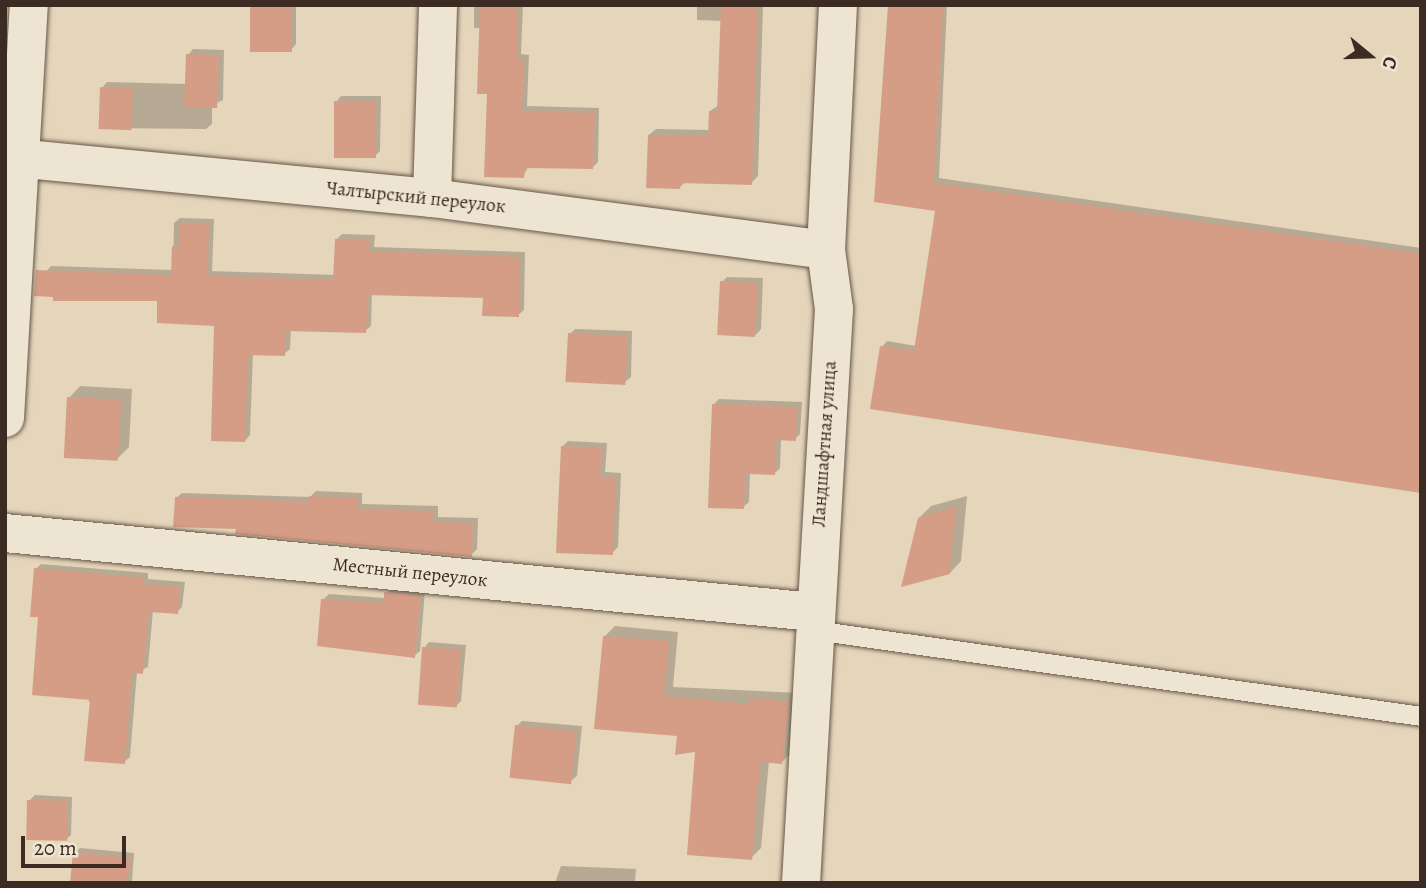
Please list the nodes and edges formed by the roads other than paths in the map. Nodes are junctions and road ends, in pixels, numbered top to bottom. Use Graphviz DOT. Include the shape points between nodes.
graph roads {
  1 [pos="29,5"];
  2 [pos="438,5"];
  3 [pos="838,5"];
  4 [pos="14,158"];
  5 [pos="432,198"];
  6 [pos="826,250"];
  7 [pos="5,418"];
  8 [pos="5,533"];
  9 [pos="814,621"];
  10 [pos="1421,716"];
  11 [pos="800,883"];
  1 -- 4 [label="street"];
  2 -- 5 [label="street"];
  3 -- 6 [label="street, Ландшафтная улица"];
  4 -- 5 [label="street, Чалтырский переулок"];
  4 -- 7 [label="street"];
  5 -- 6 [label="street, Чалтырский переулок"];
  6 -- 9 [label="street, Ландшафтная улица" via="834,309"];
  8 -- 9 [label="street, Местный переулок"];
  9 -- 10 [label="lane"];
  9 -- 11 [label="street, Ландшафтная улица"];
}
